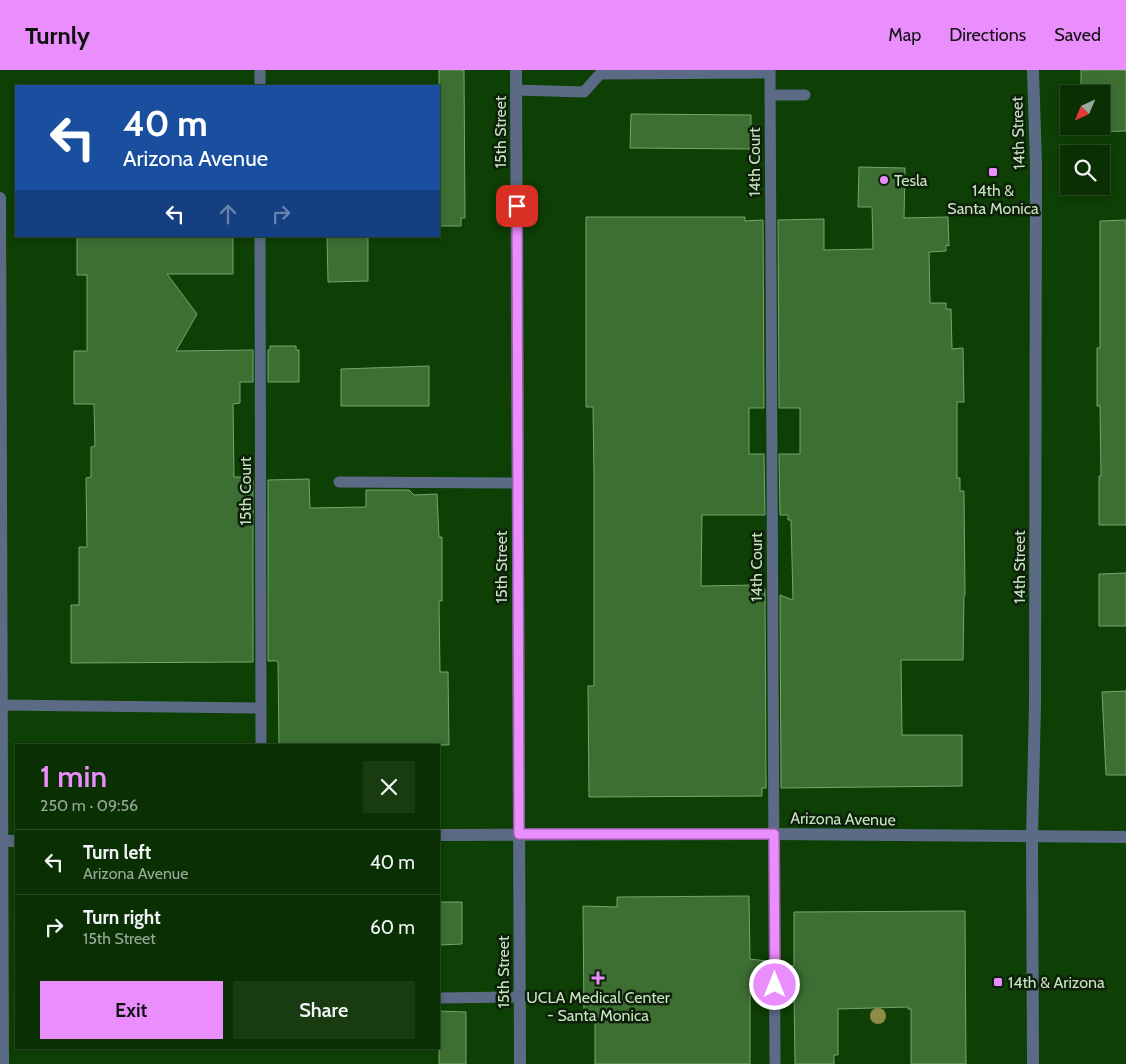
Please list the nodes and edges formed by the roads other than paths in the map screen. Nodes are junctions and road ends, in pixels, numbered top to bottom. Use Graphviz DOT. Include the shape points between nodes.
graph roads {
  1 [pos="260,70"];
  2 [pos="516,70"];
  3 [pos="1033,70"];
  4 [pos="770,72"];
  5 [pos="260,85"];
  6 [pos="516,90"];
  7 [pos="770,95"];
  8 [pos="805,95"];
  9 [pos="0,198"];
  10 [pos="260,237"];
  11 [pos="339,482"];
  12 [pos="517,483"];
  13 [pos="1,705"];
  14 [pos="261,708"];
  15 [pos="262,744"];
  16 [pos="519,834"];
  17 [pos="774,834"];
  18 [pos="440,835"];
  19 [pos="1032,837"];
  20 [pos="1126,837"];
  21 [pos="1,841"];
  22 [pos="15,841"];
  23 [pos="519,997"];
  24 [pos="440,998"];
  25 [pos="3,1064"];
  26 [pos="520,1064"];
  27 [pos="775,1064"];
  28 [pos="1033,1064"];
  1 -- 5 [label="lane"];
  2 -- 6 [label="street, 15th Street"];
  3 -- 19 [label="street, 14th Street" via="1036,174 1036,704"];
  4 -- 6 [label="lane" via="600,74 584,92"];
  4 -- 7 [label="lane, 14th Court"];
  6 -- 12 [label="street, 15th Street"];
  7 -- 8 [label="lane"];
  7 -- 17 [label="lane, 14th Court"];
  9 -- 13 [label="street"];
  10 -- 14 [label="lane, 15th Court"];
  11 -- 12 [label="lane"];
  12 -- 16 [label="street, 15th Street"];
  13 -- 14 [label="lane"];
  13 -- 21 [label="street"];
  14 -- 15 [label="lane, 15th Court"];
  16 -- 17 [label="street, Arizona Avenue"];
  16 -- 18 [label="street, Arizona Avenue"];
  16 -- 23 [label="street, 15th Street"];
  17 -- 19 [label="street, Arizona Avenue"];
  17 -- 27 [label="lane, 14th Court"];
  19 -- 20 [label="street, Arizona Avenue"];
  19 -- 28 [label="street, 14th Street"];
  21 -- 22 [label="street"];
  21 -- 25 [label="street"];
  23 -- 24 [label="lane"];
  23 -- 26 [label="street, 15th Street"];
}
